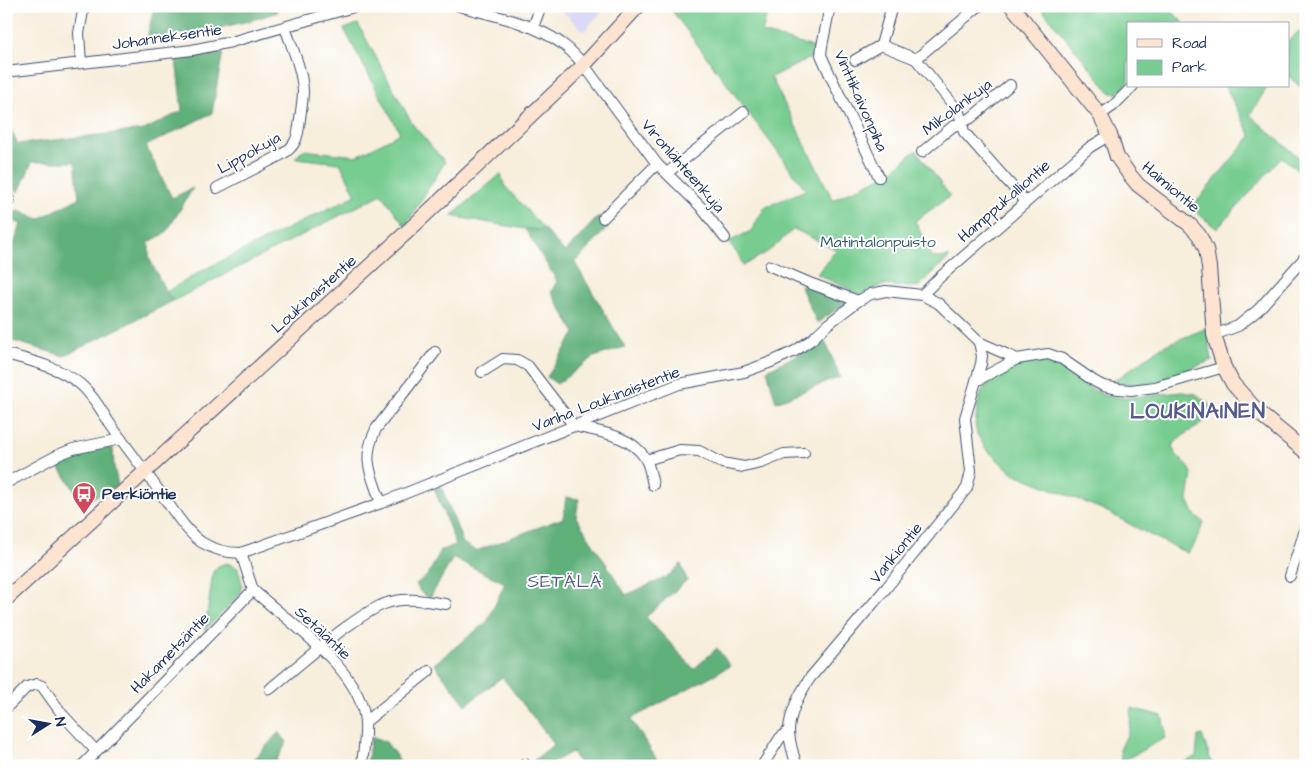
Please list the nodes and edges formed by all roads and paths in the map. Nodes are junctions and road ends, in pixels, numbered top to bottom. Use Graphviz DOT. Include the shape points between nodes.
graph roads {
  1 [pos="84,6"];
  2 [pos="357,6"];
  3 [pos="459,6"];
  4 [pos="541,6"];
  5 [pos="638,6"];
  6 [pos="830,6"];
  7 [pos="892,6"];
  8 [pos="979,6"];
  9 [pos="1012,6"];
  10 [pos="285,27"];
  11 [pos="533,27"];
  12 [pos="881,45"];
  13 [pos="916,59"];
  14 [pos="855,60"];
  15 [pos="81,63"];
  16 [pos="584,65"];
  17 [pos="6,72"];
  18 [pos="1010,85"];
  19 [pos="1131,88"];
  20 [pos="744,112"];
  21 [pos="1100,115"];
  22 [pos="961,122"];
  23 [pos="1110,135"];
  24 [pos="922,152"];
  25 [pos="657,164"];
  26 [pos="667,174"];
  27 [pos="880,177"];
  28 [pos="217,188"];
  29 [pos="1026,202"];
  30 [pos="603,218"];
  31 [pos="725,238"];
  32 [pos="1306,256"];
  33 [pos="770,266"];
  34 [pos="922,294"];
  35 [pos="858,301"];
  36 [pos="1214,335"];
  37 [pos="979,342"];
  38 [pos="435,352"];
  39 [pos="6,354"];
  40 [pos="1017,359"];
  41 [pos="1224,367"];
  42 [pos="482,372"];
  43 [pos="976,381"];
  44 [pos="574,426"];
  45 [pos="120,438"];
  46 [pos="1306,452"];
  47 [pos="804,453"];
  48 [pos="646,460"];
  49 [pos="145,472"];
  50 [pos="6,483"];
  51 [pos="653,485"];
  52 [pos="381,503"];
  53 [pos="1306,527"];
  54 [pos="241,553"];
  55 [pos="1290,576"];
  56 [pos="253,590"];
  57 [pos="6,599"];
  58 [pos="446,604"];
  59 [pos="320,647"];
  60 [pos="429,671"];
  61 [pos="270,689"];
  62 [pos="6,708"];
  63 [pos="365,722"];
  64 [pos="789,730"];
  65 [pos="96,751"];
  66 [pos="82,766"];
  67 [pos="362,766"];
  68 [pos="762,766"];
  69 [pos="797,766"];
  1 -- 15 [label="street" via="80,33"];
  2 -- 10 [label="street, Johanneksentie"];
  3 -- 11 [label="street"];
  4 -- 11 [label="street"];
  5 -- 16 [label="street, Loukinaistentie"];
  6 -- 27 [label="street, Vinttikaivonpiha" via="821,55"];
  7 -- 12 [label="street"];
  8 -- 13 [label="street"];
  9 -- 21 [label="street, Haimiontie"];
  10 -- 15 [label="street, Johanneksentie" via="192,50"];
  10 -- 28 [label="street, Lippokuja" via="302,83 296,141 290,150"];
  11 -- 16 [label="street" via="562,44"];
  12 -- 13 [label="street"];
  12 -- 14 [label="street"];
  13 -- 22 [label="street" via="959,112"];
  15 -- 17 [label="street, Johanneksentie"];
  16 -- 25 [label="street, Vironlähteenkuja"];
  16 -- 49 [label="street, Loukinaistentie" via="410,230"];
  18 -- 22 [label="street, Mikolankuja" via="971,118"];
  19 -- 21 [label="street"];
  20 -- 26 [label="street"];
  21 -- 23 [label="street, Haimiontie"];
  22 -- 24 [label="street, Mikolankuja"];
  22 -- 29 [label="street" via="964,132"];
  23 -- 29 [label="street, Hamppukalliontie" via="1090,147"];
  23 -- 36 [label="street, Haimiontie" via="1117,157 1138,186 1199,235 1206,249 1209,267"];
  25 -- 26 [label="street, Vironlähteenkuja"];
  25 -- 30 [label="street"];
  26 -- 31 [label="street, Vironlähteenkuja" via="700,206"];
  29 -- 34 [label="street, Hamppukalliontie"];
  32 -- 36 [label="street" via="1258,310 1238,326"];
  33 -- 35 [label="street"];
  34 -- 35 [label="street, Vanha Loukinaistentie" via="886,291"];
  34 -- 37 [label="street, Vanha Loukinaistentie" via="938,303"];
  35 -- 44 [label="street, Vanha Loukinaistentie" via="811,340 771,362 744,372 679,384"];
  36 -- 41 [label="street, Haimiontie"];
  37 -- 40 [label="street, Vanha Loukinaistentie"];
  37 -- 43 [label="street, Vankiontie" via="982,356"];
  38 -- 52 [label="street" via="370,441 369,466"];
  39 -- 45 [label="street" via="42,363 73,379 89,393"];
  40 -- 41 [label="street" via="1048,354 1062,359 1103,386 1131,390 1155,387"];
  40 -- 43 [label="street"];
  41 -- 46 [label="street, Haimiontie" via="1260,414"];
  42 -- 44 [label="street" via="503,358 518,360 528,366"];
  43 -- 64 [label="street, Vankiontie" via="965,418 971,471 967,488 810,678 800,693"];
  44 -- 48 [label="street" via="626,441 637,448"];
  44 -- 52 [label="street, Vanha Loukinaistentie"];
  45 -- 49 [label="street"];
  45 -- 50 [label="street" via="73,449"];
  47 -- 48 [label="street" via="784,454 744,467 722,463 699,451 680,450"];
  48 -- 51 [label="street"];
  49 -- 54 [label="street, Vanha Loukinaistentie" via="200,541 227,553"];
  49 -- 57 [label="street, Loukinaistentie"];
  52 -- 54 [label="street, Vanha Loukinaistentie"];
  53 -- 55 [label="street"];
  54 -- 56 [label="street"];
  56 -- 59 [label="street, Setäläntie"];
  56 -- 65 [label="street, Hakametsäntie"];
  58 -- 59 [label="street" via="401,600 385,604 361,616"];
  59 -- 61 [label="street"];
  59 -- 63 [label="street, Setäläntie" via="355,690"];
  60 -- 63 [label="street"];
  62 -- 65 [label="street" via="27,688 37,684 42,686 62,714"];
  63 -- 67 [label="street, Setäläntie"];
  64 -- 68 [label="street"];
  64 -- 69 [label="street, Vankiontie"];
  65 -- 66 [label="street, Hakametsäntie"];
}
